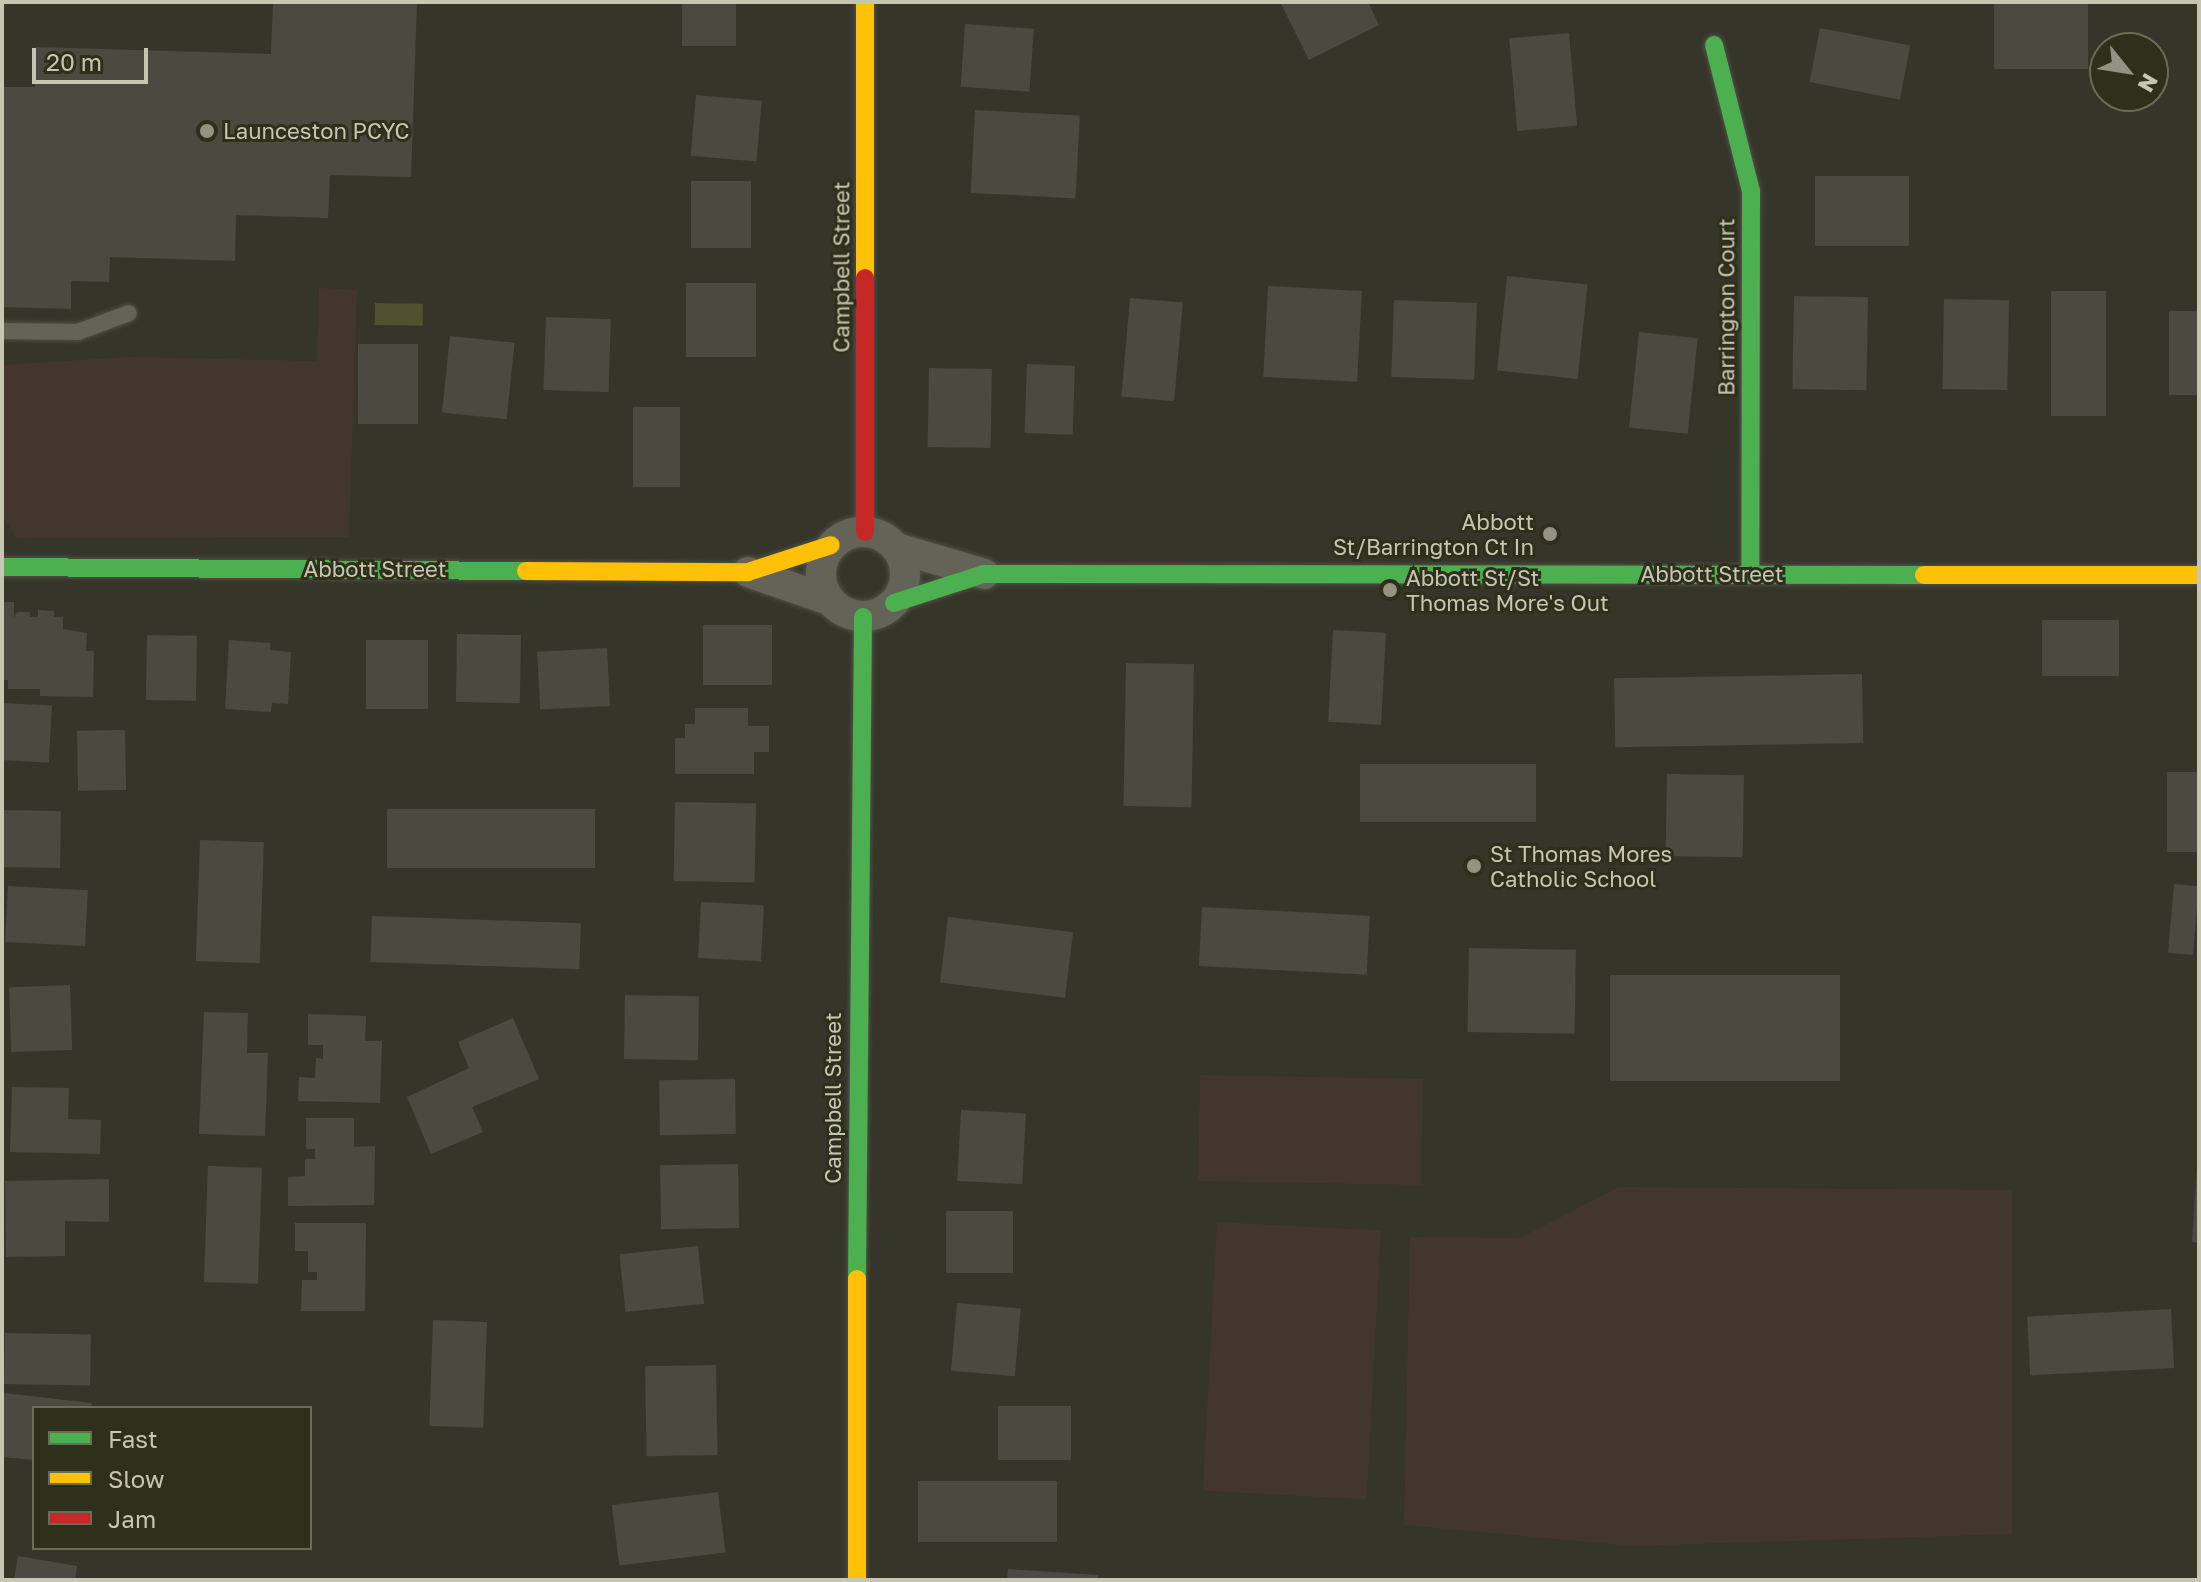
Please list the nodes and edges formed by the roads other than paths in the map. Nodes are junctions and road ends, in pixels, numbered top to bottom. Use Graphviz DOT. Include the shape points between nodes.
graph roads {
  1 [pos="865,2"];
  2 [pos="1714,45"];
  3 [pos="129,313"];
  4 [pos="2,331"];
  5 [pos="865,532"];
  6 [pos="831,545"];
  7 [pos="897,548"];
  8 [pos="2,567"];
  9 [pos="748,572"];
  10 [pos="1750,573"];
  11 [pos="984,574"];
  12 [pos="2199,575"];
  13 [pos="829,600"];
  14 [pos="894,603"];
  15 [pos="863,617"];
  16 [pos="857,1580"];
  1 -- 5 [label="street, Campbell Street"];
  2 -- 10 [label="street, Barrington Court" via="1751,191"];
  3 -- 4 [label="lane" via="78,332"];
  5 -- 6 [label="street" via="843,536"];
  5 -- 7 [label="street" via="886,538"];
  6 -- 9 [label="street, Abbott Street"];
  6 -- 13 [label="street" via="820,572"];
  7 -- 11 [label="street, Abbott Street"];
  7 -- 14 [label="street" via="906,577"];
  8 -- 9 [label="street, Abbott Street"];
  9 -- 13 [label="street, Abbott Street"];
  10 -- 11 [label="street, Abbott Street"];
  10 -- 12 [label="street, Abbott Street"];
  11 -- 14 [label="street, Abbott Street"];
  13 -- 15 [label="street" via="840,610"];
  14 -- 15 [label="street" via="883,613"];
  15 -- 16 [label="street, Campbell Street" via="857,852"];
}
